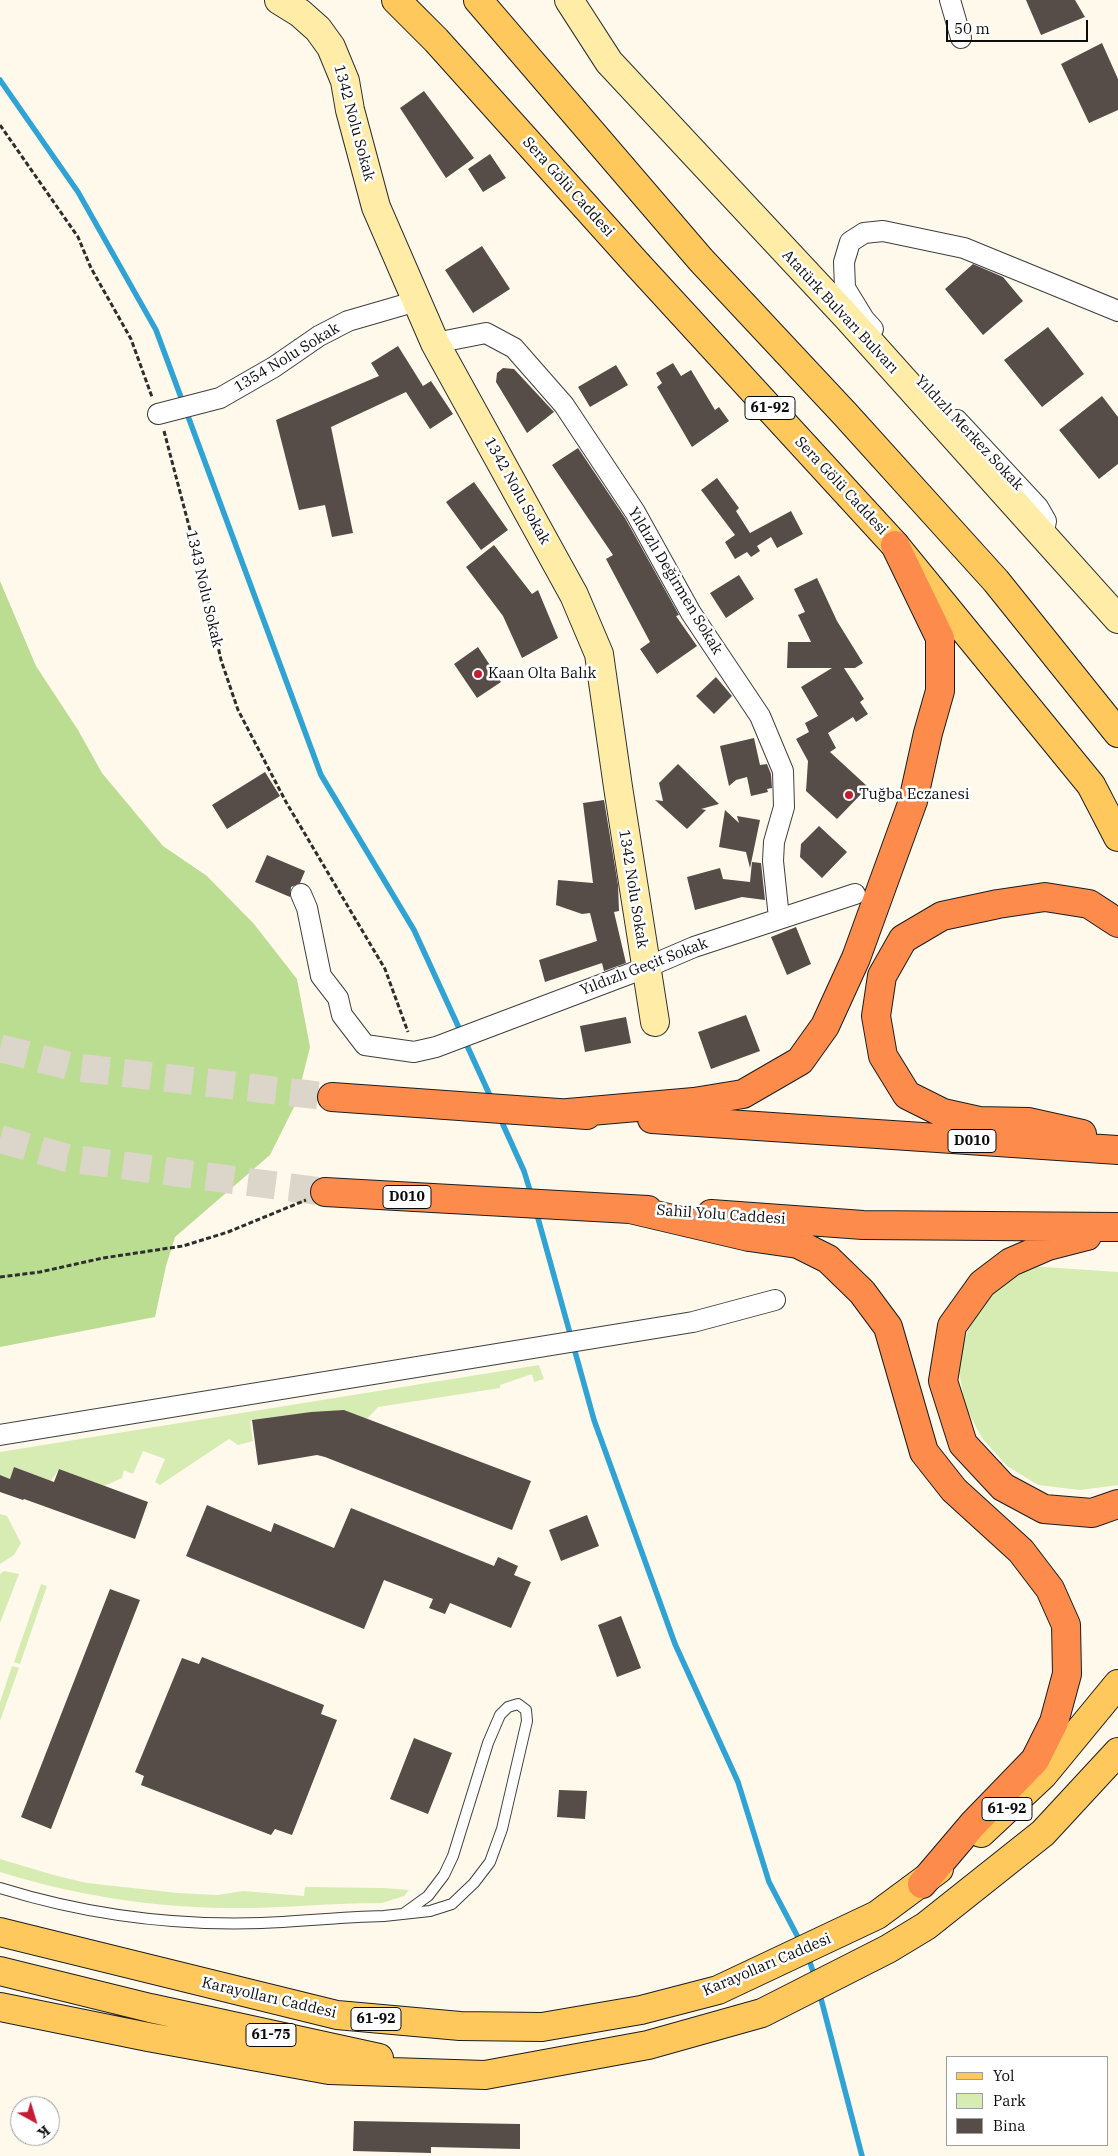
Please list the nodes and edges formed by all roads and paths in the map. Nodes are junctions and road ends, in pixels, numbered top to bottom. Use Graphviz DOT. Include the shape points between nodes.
graph roads {
  1 [pos="279,0"];
  2 [pos="396,0"];
  3 [pos="478,0"];
  4 [pos="569,0"];
  5 [pos="950,0"];
  6 [pos="961,38"];
  7 [pos="0,125"];
  8 [pos="417,301"];
  9 [pos="1118,311"];
  10 [pos="435,344"];
  11 [pos="158,414"];
  12 [pos="1043,536"];
  13 [pos="895,545"];
  14 [pos="1118,619"];
  15 [pos="1118,732"];
  16 [pos="1118,837"];
  17 [pos="301,894"];
  18 [pos="855,894"];
  19 [pos="779,918"];
  20 [pos="1118,923"];
  21 [pos="645,968"];
  22 [pos="654,1022"];
  23 [pos="414,1052"];
  24 [pos="332,1097"];
  25 [pos="568,1114"];
  26 [pos="1118,1142"];
  27 [pos="1118,1150"];
  28 [pos="325,1192"];
  29 [pos="630,1209"];
  30 [pos="1118,1227"];
  31 [pos="0,1277"];
  32 [pos="775,1300"];
  33 [pos="0,1435"];
  34 [pos="1118,1504"];
  35 [pos="1118,1684"];
  36 [pos="1118,1752"];
  37 [pos="922,1884"];
  38 [pos="0,1888"];
  39 [pos="403,1914"];
  40 [pos="0,1932"];
  41 [pos="0,1971"];
  42 [pos="0,2007"];
  43 [pos="548,2064"];
  1 -- 8 [label="street, 1342 Nolu Sokak" via="300,13 331,47 345,81 376,207"];
  2 -- 13 [label="main road, Sera Gölü Caddesi / 61-92"];
  3 -- 15 [label="main road" via="701,260 996,582"];
  4 -- 12 [label="street, Atatürk Bulvarı Bulvarı" via="609,62 846,317"];
  5 -- 6 [label="street"];
  7 -- 11 [label="path, 1343 Nolu Sokak" via="78,237 91,268 131,339"];
  8 -- 10 [label="street, 1342 Nolu Sokak"];
  8 -- 11 [label="street, 1354 Nolu Sokak" via="348,321 220,398"];
  9 -- 12 [label="street, Yıldızlı Merkez Sokak" via="964,248 882,231 864,233 850,242 844,262 845,288 864,319 1038,507 1046,521"];
  10 -- 19 [label="street, Yıldızlı Değirmen Sokak" via="486,333 514,348 564,405 635,512 691,613 760,716 783,771 784,808 774,842 773,861"];
  10 -- 21 [label="street, 1342 Nolu Sokak" via="574,595 600,654"];
  11 -- 23 [label="path, 1343 Nolu Sokak" via="170,447 206,587 220,660 238,710 286,802 385,969"];
  12 -- 14 [label="street, Atatürk Bulvarı Bulvarı"];
  13 -- 16 [label="main road, Sera Gölü Caddesi / 61-92" via="1091,786"];
  13 -- 25 [label="highway" via="940,638 940,692 913,801 856,958 825,1026 800,1061 743,1094"];
  17 -- 23 [label="street" via="307,908 321,976 338,998 342,1015 354,1033 365,1045"];
  18 -- 19 [label="street, Yıldızlı Geçit Sokak"];
  19 -- 21 [label="street, Yıldızlı Geçit Sokak" via="694,947"];
  20 -- 26 [label="highway" via="1089,904 1045,897 942,916 903,939 882,976 876,1016 883,1056 907,1095 943,1113 979,1121 1028,1122"];
  21 -- 22 [label="street, 1342 Nolu Sokak"];
  21 -- 23 [label="street, Yıldızlı Geçit Sokak" via="436,1047"];
  24 -- 25 [label="highway, D010"];
  25 -- 27 [label="highway, D010"];
  28 -- 29 [label="highway, Sahil Yolu Caddesi / D010"];
  28 -- 31 [label="path" via="228,1232 183,1246"];
  29 -- 30 [label="highway, Sahil Yolu Caddesi / D010" via="863,1224"];
  29 -- 37 [label="highway" via="749,1237 798,1244 828,1259 862,1292 888,1327 924,1452 954,1490 1021,1551 1050,1589 1066,1625 1067,1674 1054,1722 1035,1760 973,1824"];
  30 -- 34 [label="highway" via="1048,1246 1011,1262 982,1284 952,1326 943,1381 963,1444 1003,1487 1044,1509 1092,1513"];
  32 -- 33 [label="street" via="693,1322"];
  35 -- 37 [label="main road, Karayolları Caddesi / 61-92" via="1043,1776"];
  36 -- 43 [label="main road, 61-92" via="1043,1833 926,1926 888,1949 762,2013 648,2045"];
  37 -- 40 [label="main road, Karayolları Caddesi / 61-92" via="877,1916 718,1990 641,2010 542,2027 460,2026 337,2015"];
  38 -- 39 [label="lane" via="124,1916 195,1922 262,1923"];
  39 -- 39 [label="lane" via="452,1904 490,1862 502,1829 527,1721 526,1710 518,1704 508,1707 500,1715 477,1775 454,1856 444,1875 428,1896"];
  41 -- 43 [label="main road, 61-75" via="374,2058"];
  42 -- 43 [label="main road, 61-92" via="148,2038 328,2070 485,2075"];
}
